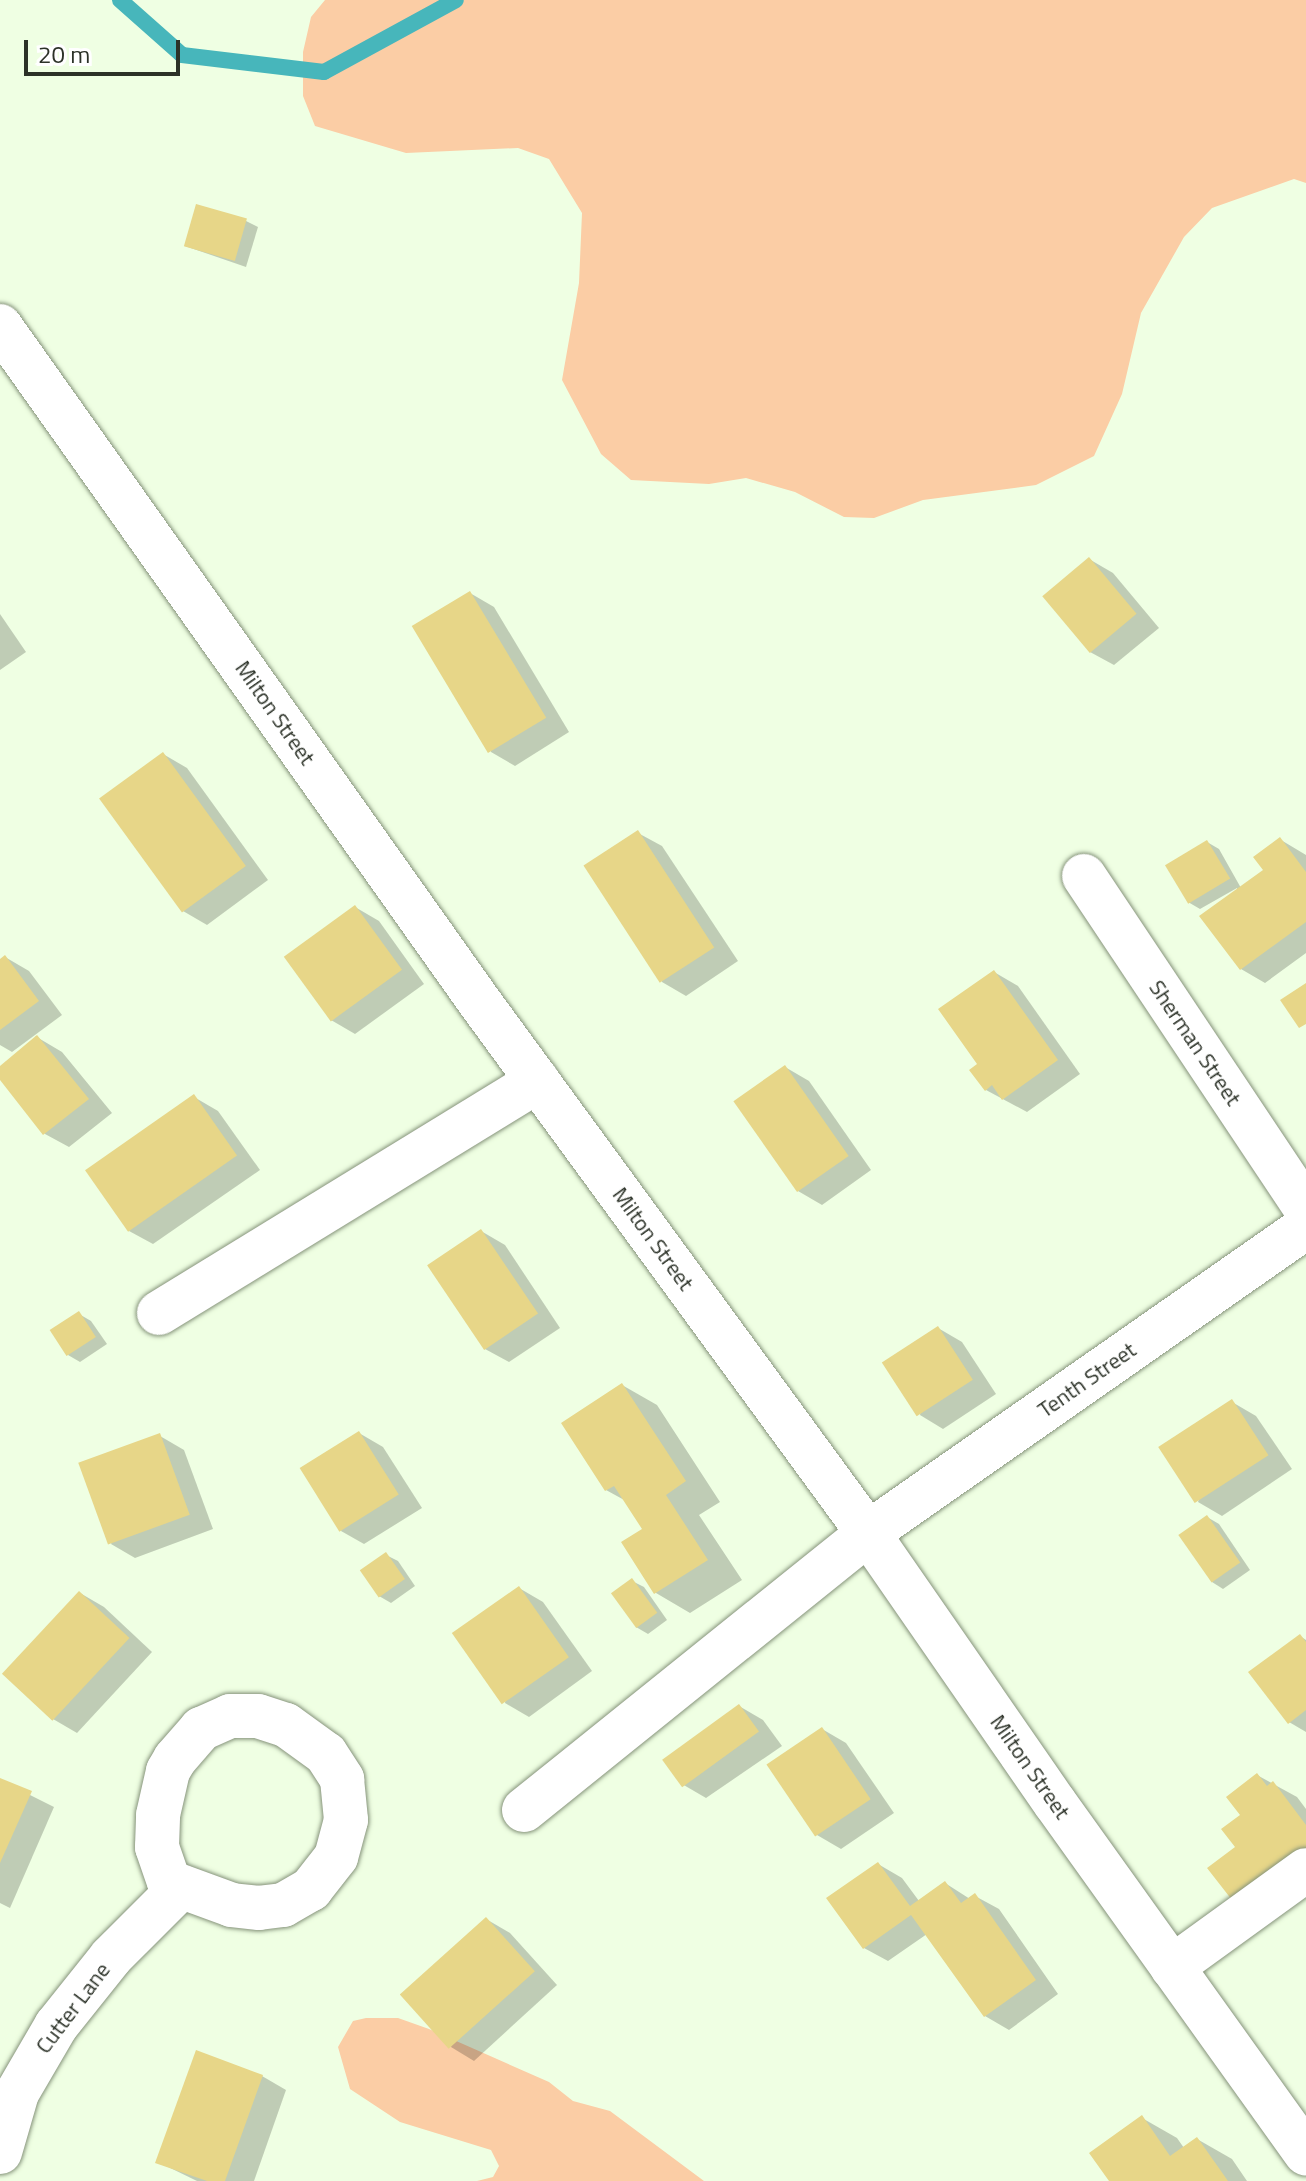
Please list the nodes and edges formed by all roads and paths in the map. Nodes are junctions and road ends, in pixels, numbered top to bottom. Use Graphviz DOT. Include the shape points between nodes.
graph roads {
  1 [pos="0,326"];
  2 [pos="1084,876"];
  3 [pos="537,1081"];
  4 [pos="1306,1209"];
  5 [pos="1306,1227"];
  6 [pos="159,1313"];
  7 [pos="868,1533"];
  8 [pos="524,1810"];
  9 [pos="1306,1870"];
  10 [pos="181,1887"];
  11 [pos="1172,1967"];
  12 [pos="0,2152"];
  13 [pos="1306,2153"];
  1 -- 3 [label="street, Milton Street"];
  2 -- 4 [label="street, Sherman Street"];
  3 -- 6 [label="street"];
  3 -- 7 [label="street, Milton Street"];
  5 -- 7 [label="street, Tenth Street"];
  7 -- 8 [label="street, Tenth Street"];
  7 -- 11 [label="street, Milton Street"];
  9 -- 11 [label="street"];
  10 -- 10 [label="street" via="219,1902 259,1908 283,1905 311,1889 336,1857 346,1820 342,1779 326,1754 286,1725 258,1716 230,1716 201,1729 168,1771 158,1815 157,1847 169,1882"];
  10 -- 12 [label="street, Cutter Lane" via="111,1957 56,2026 17,2093"];
  11 -- 13 [label="street, Milton Street"];
}
